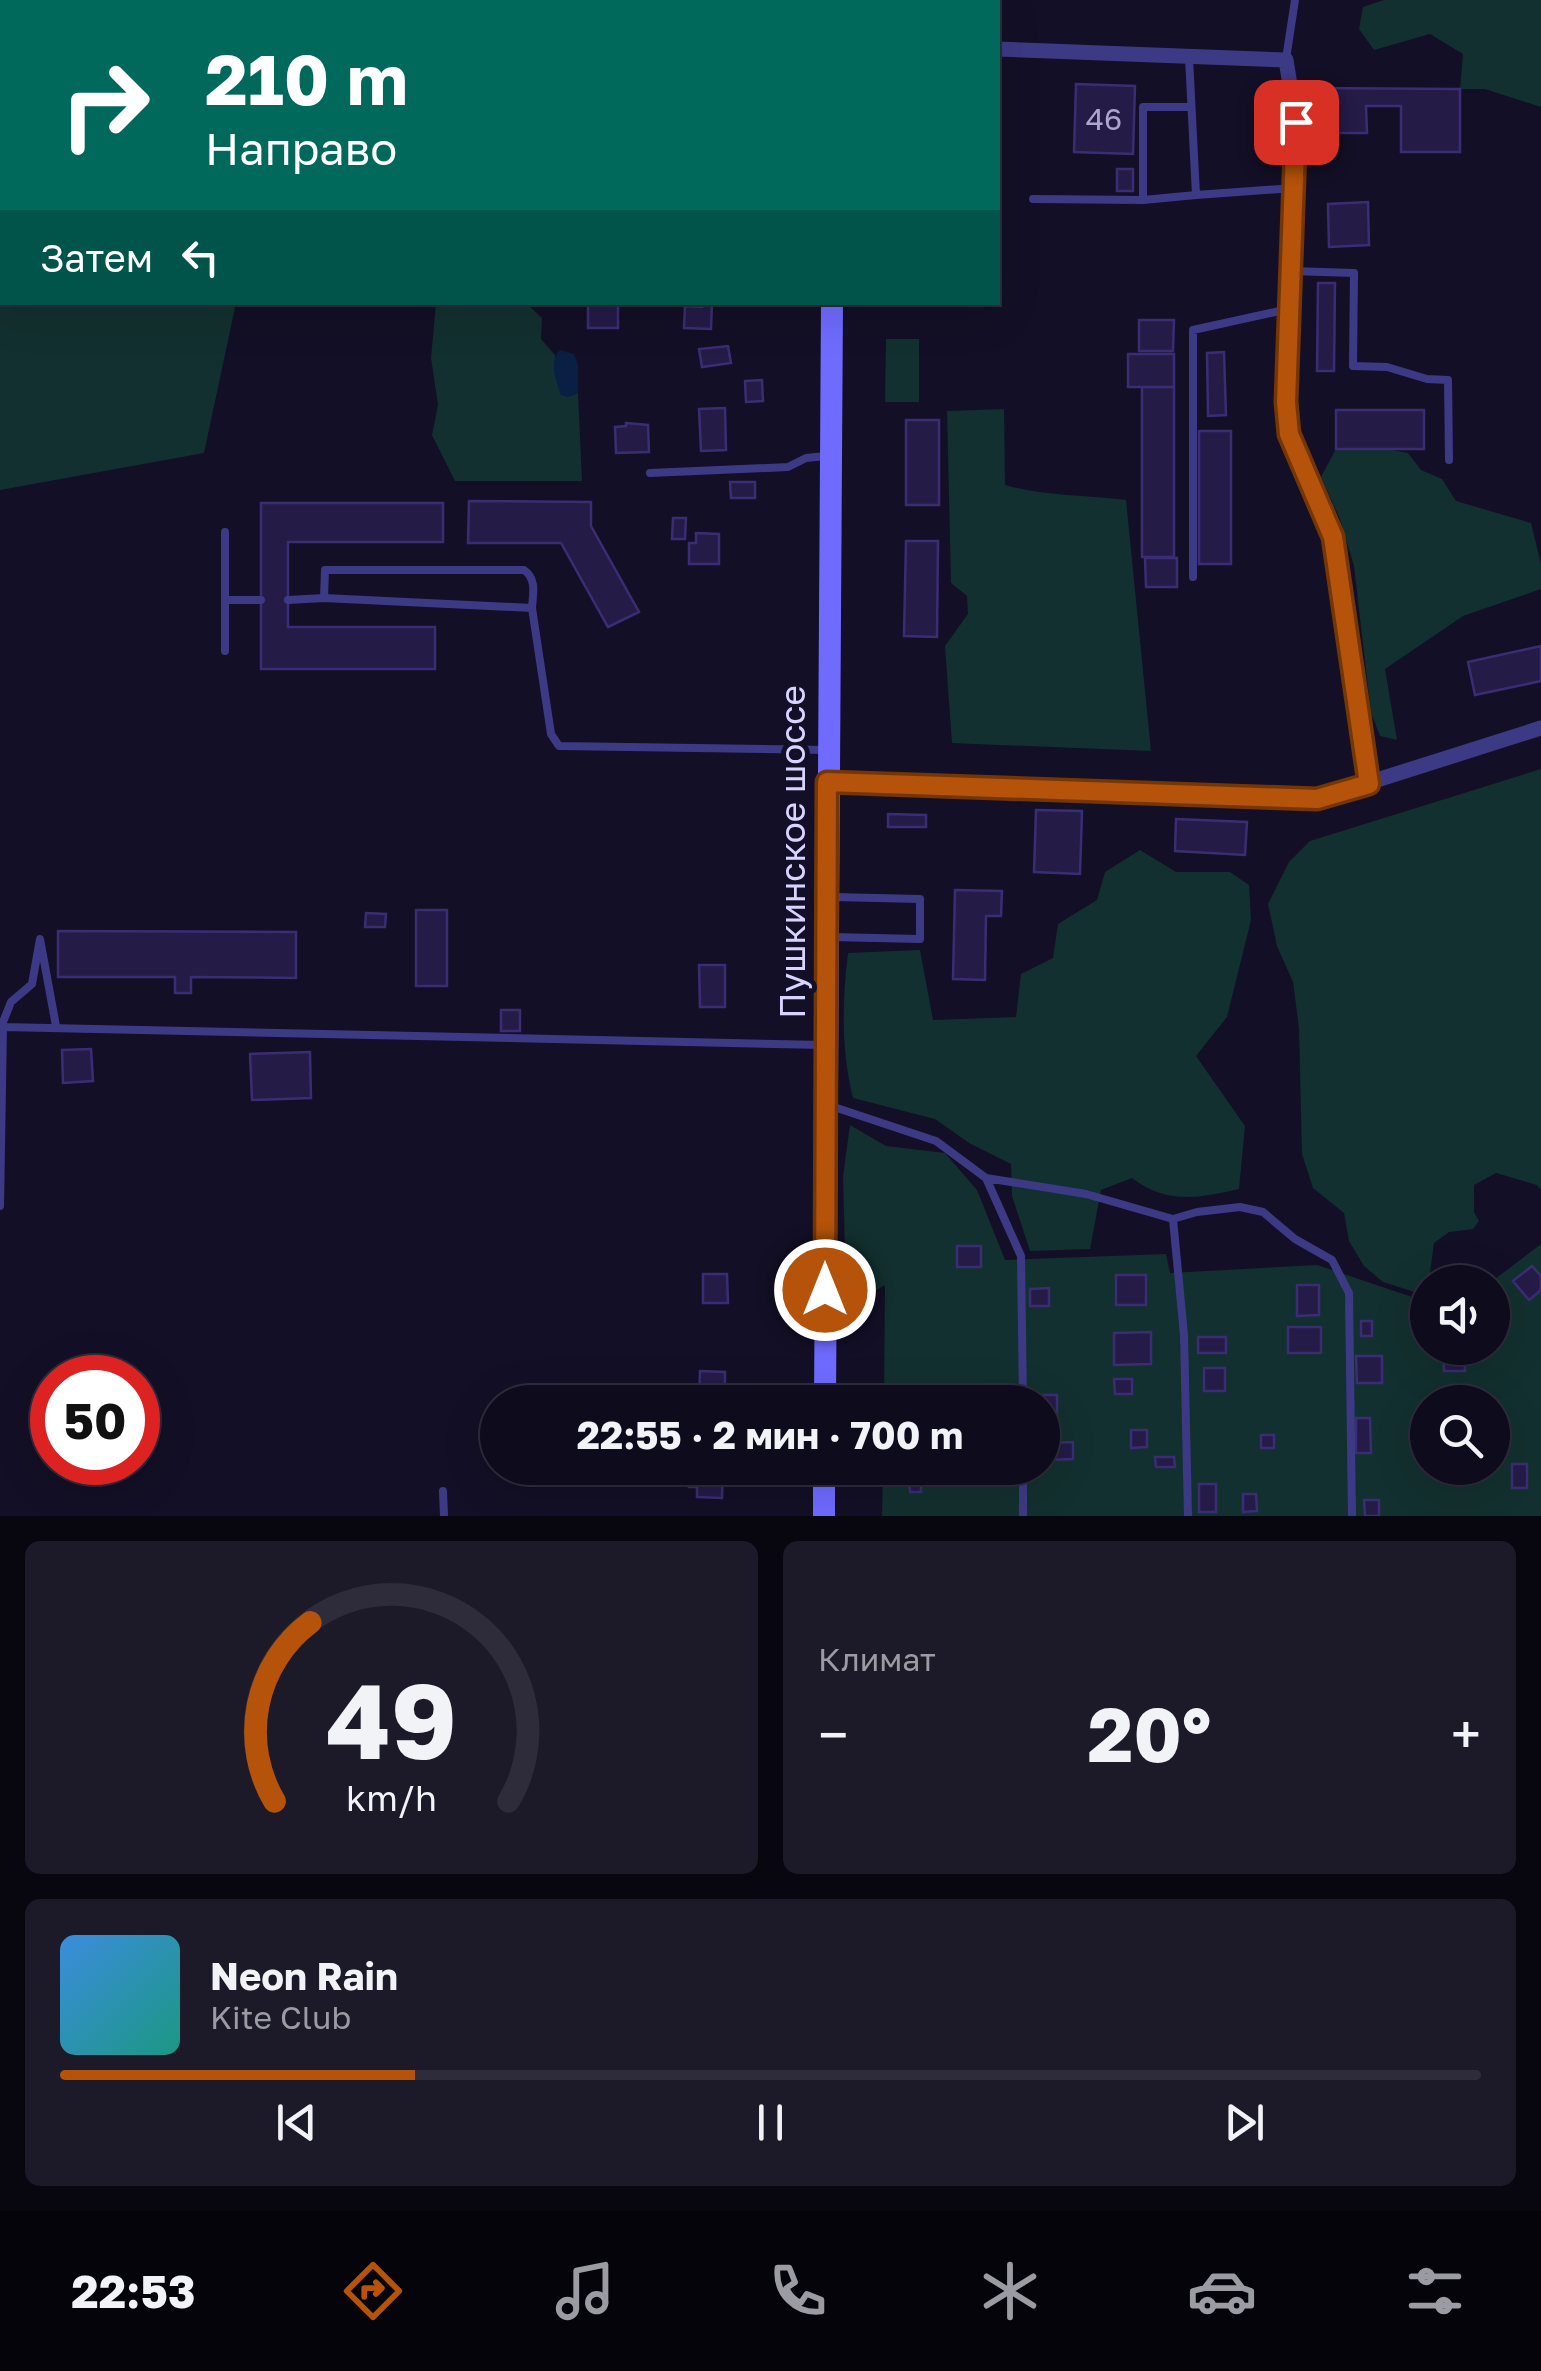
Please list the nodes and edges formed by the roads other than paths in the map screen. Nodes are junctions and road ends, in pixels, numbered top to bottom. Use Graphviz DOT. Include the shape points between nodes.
graph roads {
  1 [pos="1295,0"];
  2 [pos="1000,49"];
  3 [pos="1189,55"];
  4 [pos="1286,60"];
  5 [pos="1192,107"];
  6 [pos="1294,188"];
  7 [pos="1196,195"];
  8 [pos="1033,199"];
  9 [pos="1143,200"];
  10 [pos="1291,272"];
  11 [pos="832,305"];
  12 [pos="1290,309"];
  13 [pos="830,456"];
  14 [pos="1448,460"];
  15 [pos="650,473"];
  16 [pos="225,532"];
  17 [pos="1193,576"];
  18 [pos="324,598"];
  19 [pos="225,600"];
  20 [pos="261,600"];
  21 [pos="288,600"];
  22 [pos="532,608"];
  23 [pos="225,652"];
  24 [pos="1541,728"];
  25 [pos="828,750"];
  26 [pos="827,782"];
  27 [pos="1369,784"];
  28 [pos="826,897"];
  29 [pos="826,937"];
  30 [pos="56,1026"];
  31 [pos="2,1027"];
  32 [pos="826,1045"];
  33 [pos="825,1104"];
  34 [pos="986,1178"];
  35 [pos="0,1206"];
  36 [pos="1173,1219"];
  37 [pos="824,1385"];
  38 [pos="1023,1385"];
  39 [pos="824,1485"];
  40 [pos="1023,1485"];
  41 [pos="443,1491"];
  42 [pos="444,1516"];
  43 [pos="824,1516"];
  44 [pos="1023,1516"];
  45 [pos="1188,1516"];
  46 [pos="1352,1516"];
  1 -- 4 [label="lane"];
  2 -- 3 [label="street"];
  3 -- 4 [label="street"];
  3 -- 5 [label="lane"];
  4 -- 6 [label="street" via="1296,122"];
  5 -- 7 [label="lane"];
  5 -- 9 [label="lane" via="1143,107"];
  6 -- 7 [label="lane"];
  6 -- 10 [label="street"];
  7 -- 9 [label="lane"];
  8 -- 9 [label="lane"];
  10 -- 12 [label="street"];
  10 -- 14 [label="lane" via="1354,273 1353,366 1448,380"];
  11 -- 13 [label="main road, Пушкинское шоссе"];
  12 -- 17 [label="lane" via="1192,330"];
  12 -- 27 [label="street" via="1289,434 1333,537"];
  13 -- 15 [label="lane" via="788,466"];
  13 -- 25 [label="main road, Пушкинское шоссе"];
  16 -- 19 [label="lane"];
  18 -- 21 [label="lane"];
  18 -- 22 [label="lane"];
  18 -- 22 [label="lane" via="325,570 524,570 534,587"];
  19 -- 20 [label="lane"];
  19 -- 23 [label="lane"];
  22 -- 25 [label="lane" via="551,734 559,746"];
  24 -- 27 [label="street"];
  25 -- 26 [label="main road, Пушкинское шоссе"];
  26 -- 27 [label="street" via="1317,799"];
  26 -- 28 [label="main road, Пушкинское шоссе"];
  28 -- 29 [label="main road, Пушкинское шоссе"];
  28 -- 29 [label="lane" via="920,899 920,938"];
  29 -- 32 [label="main road, Пушкинское шоссе"];
  30 -- 31 [label="lane"];
  30 -- 31 [label="lane" via="40,940 32,984 11,1002"];
  30 -- 32 [label="lane"];
  31 -- 35 [label="lane"];
  32 -- 33 [label="main road, Пушкинское шоссе"];
  33 -- 34 [label="lane" via="936,1141"];
  33 -- 37 [label="main road, Пушкинское шоссе"];
  34 -- 36 [label="lane" via="1086,1194"];
  34 -- 38 [label="lane" via="1021,1256"];
  36 -- 45 [label="lane" via="1184,1335"];
  36 -- 46 [label="lane" via="1240,1208 1263,1212 1332,1260 1350,1292"];
  39 -- 43 [label="main road"];
  40 -- 44 [label="lane"];
  41 -- 42 [label="lane"];
}
